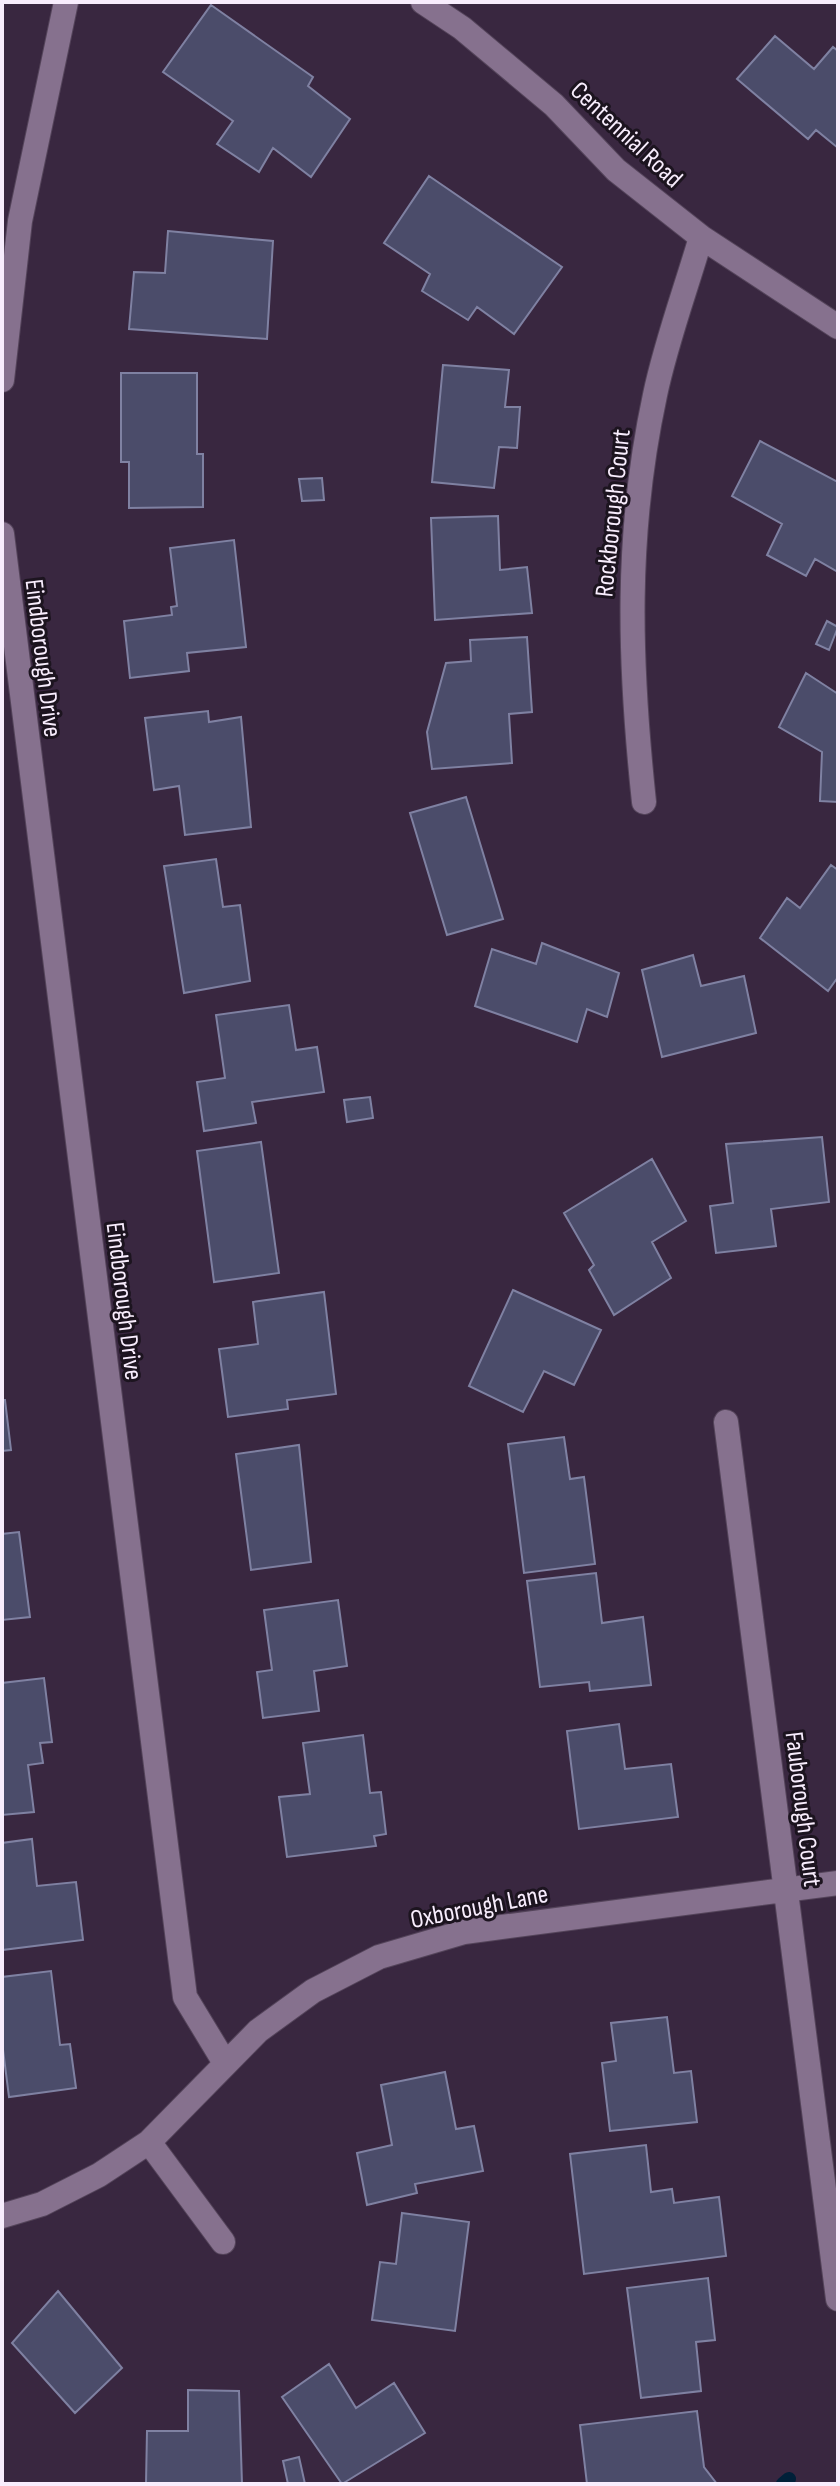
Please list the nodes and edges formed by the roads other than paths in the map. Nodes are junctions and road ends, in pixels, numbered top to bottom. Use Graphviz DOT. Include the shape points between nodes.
graph roads {
  1 [pos="66,2"];
  2 [pos="423,2"];
  3 [pos="701,237"];
  4 [pos="838,327"];
  5 [pos="2,380"];
  6 [pos="2,534"];
  7 [pos="644,802"];
  8 [pos="726,1422"];
  9 [pos="838,1883"];
  10 [pos="786,1889"];
  11 [pos="225,2063"];
  12 [pos="149,2142"];
  13 [pos="2,2216"];
  14 [pos="223,2242"];
  15 [pos="838,2299"];
  1 -- 5 [label="street" via="20,221"];
  2 -- 3 [label="street, Centennial Road" via="554,105 616,170"];
  3 -- 4 [label="street, Centennial Road"];
  3 -- 7 [label="street, Rockborough Court" via="655,393 638,489 630,613"];
  6 -- 11 [label="street, Eindborough Drive" via="185,1997"];
  8 -- 10 [label="street, Fauborough Court"];
  9 -- 10 [label="street, Oxborough Lane"];
  10 -- 11 [label="street, Oxborough Lane" via="464,1932 379,1957 313,1991"];
  10 -- 15 [label="street, Fauborough Court"];
  11 -- 12 [label="street, Oxborough Lane"];
  12 -- 13 [label="street, Oxborough Lane" via="42,2204"];
  12 -- 14 [label="street"];
}
